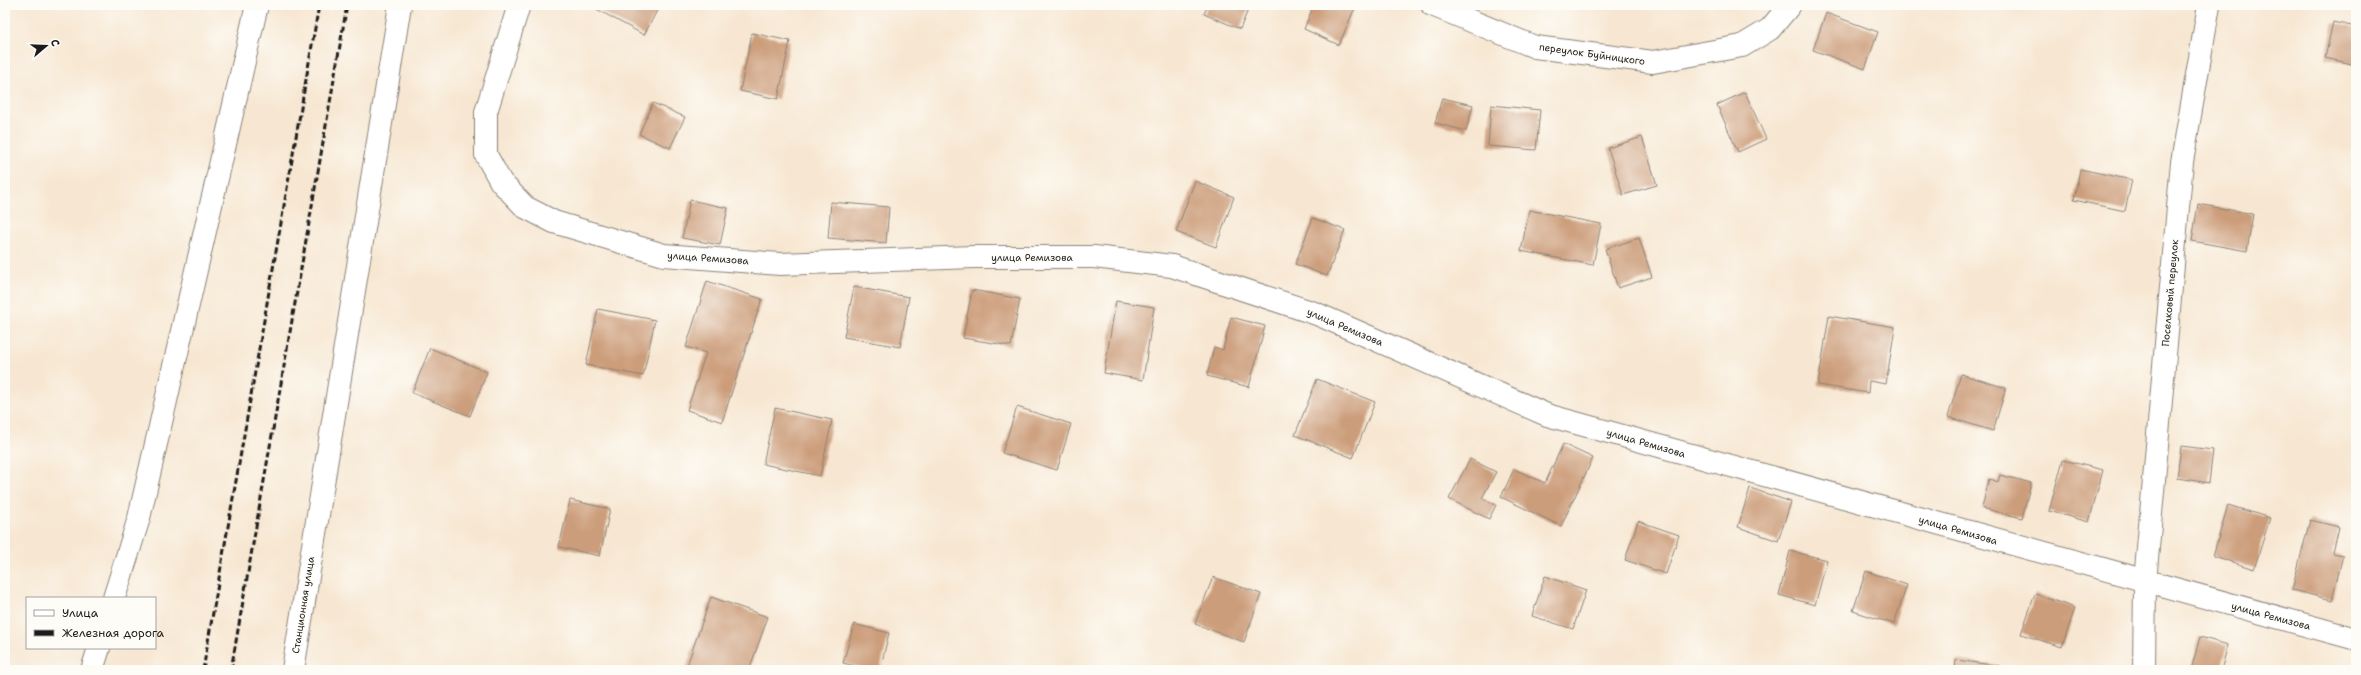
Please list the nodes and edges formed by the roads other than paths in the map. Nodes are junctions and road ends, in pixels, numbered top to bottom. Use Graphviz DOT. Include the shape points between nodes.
graph roads {
  1 [pos="257,5"];
  2 [pos="400,5"];
  3 [pos="518,5"];
  4 [pos="1432,5"];
  5 [pos="1790,5"];
  6 [pos="2209,5"];
  7 [pos="2145,582"];
  8 [pos="114,597"];
  9 [pos="2356,639"];
  10 [pos="99,649"];
  11 [pos="92,670"];
  12 [pos="293,670"];
  13 [pos="2144,670"];
  1 -- 8 [label="street" via="139,518"];
  2 -- 12 [label="street, Станционная улица"];
  3 -- 7 [label="street, улица Ремизова" via="486,112 486,155 501,182 525,207 554,222 664,255 780,264 974,257 1094,257 1172,266 1317,314 1547,415"];
  4 -- 5 [label="street, переулок Буйницкого" via="1535,46 1653,62 1742,46 1770,29"];
  6 -- 7 [label="street, Поселковый переулок" via="2182,162"];
  7 -- 9 [label="street, улица Ремизова"];
  7 -- 13 [label="street, Поселковый переулок"];
  10 -- 11 [label="street"];
}
